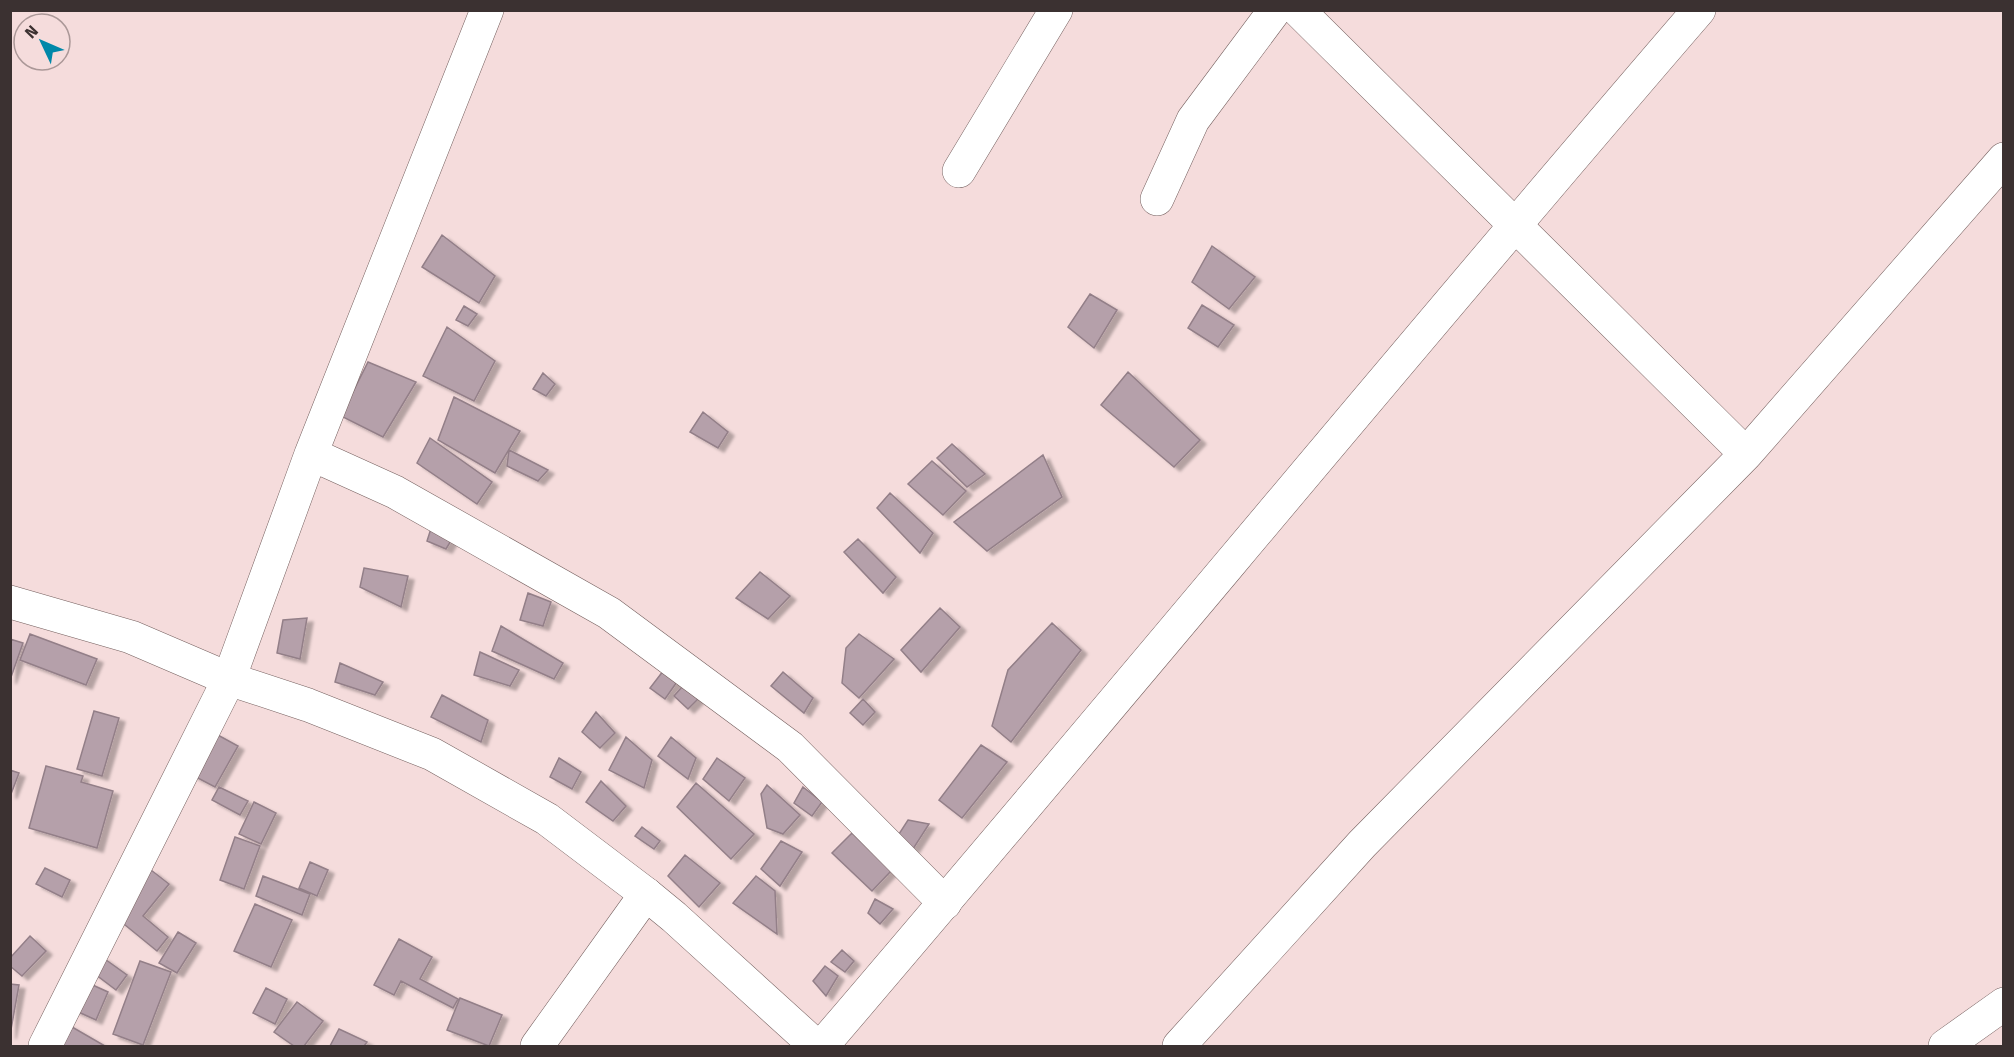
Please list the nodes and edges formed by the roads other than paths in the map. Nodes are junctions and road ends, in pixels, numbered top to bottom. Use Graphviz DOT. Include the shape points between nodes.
graph roads {
  1 [pos="487,10"];
  2 [pos="1056,10"];
  3 [pos="1275,10"];
  4 [pos="1298,10"];
  5 [pos="1699,10"];
  6 [pos="2004,159"];
  7 [pos="959,171"];
  8 [pos="1157,199"];
  9 [pos="1513,225"];
  10 [pos="310,454"];
  11 [pos="1746,454"];
  12 [pos="10,602"];
  13 [pos="230,679"];
  14 [pos="646,894"];
  15 [pos="945,903"];
  16 [pos="2004,1004"];
  17 [pos="45,1047"];
  18 [pos="537,1047"];
  19 [pos="816,1047"];
  20 [pos="822,1047"];
  21 [pos="1179,1047"];
  22 [pos="1945,1047"];
  1 -- 10 [label="street"];
  2 -- 7 [label="street"];
  3 -- 8 [label="street" via="1193,120"];
  4 -- 9 [label="street"];
  5 -- 9 [label="street"];
  6 -- 11 [label="street"];
  9 -- 11 [label="street"];
  9 -- 15 [label="street"];
  10 -- 13 [label="street"];
  10 -- 15 [label="street" via="395,492 609,613 790,747"];
  11 -- 21 [label="street" via="1362,844"];
  12 -- 13 [label="street" via="131,637"];
  13 -- 14 [label="street" via="432,754 547,819"];
  13 -- 17 [label="street"];
  14 -- 18 [label="street"];
  14 -- 19 [label="street"];
  15 -- 20 [label="street"];
  16 -- 22 [label="street"];
}
